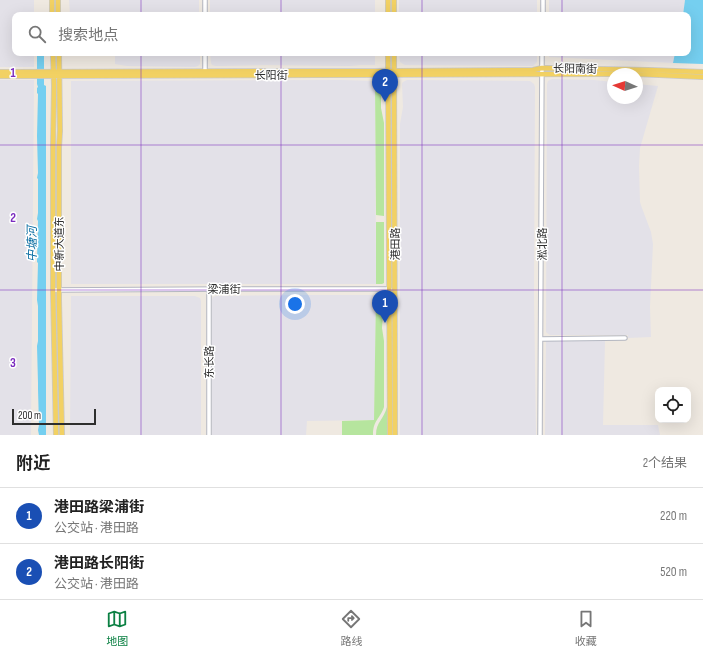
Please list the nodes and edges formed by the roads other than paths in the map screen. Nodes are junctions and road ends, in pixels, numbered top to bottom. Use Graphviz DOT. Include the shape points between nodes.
graph roads {
  1 [pos="52,0"];
  2 [pos="58,0"];
  3 [pos="205,0"];
  4 [pos="388,0"];
  5 [pos="394,0"];
  6 [pos="543,0"];
  7 [pos="52,12"];
  8 [pos="58,12"];
  9 [pos="205,12"];
  10 [pos="388,12"];
  11 [pos="394,12"];
  12 [pos="542,12"];
  13 [pos="53,56"];
  14 [pos="59,56"];
  15 [pos="205,56"];
  16 [pos="388,56"];
  17 [pos="394,56"];
  18 [pos="542,56"];
  19 [pos="542,68"];
  20 [pos="0,72"];
  21 [pos="703,72"];
  22 [pos="391,73"];
  23 [pos="36,74"];
  24 [pos="53,74"];
  25 [pos="60,74"];
  26 [pos="205,74"];
  27 [pos="542,74"];
  28 [pos="607,74"];
  29 [pos="643,74"];
  30 [pos="0,76"];
  31 [pos="703,77"];
  32 [pos="209,289"];
  33 [pos="392,289"];
  34 [pos="53,290"];
  35 [pos="59,290"];
  36 [pos="624,338"];
  37 [pos="541,339"];
  38 [pos="56,435"];
  39 [pos="62,435"];
  40 [pos="209,435"];
  41 [pos="390,435"];
  42 [pos="395,435"];
  43 [pos="540,435"];
  1 -- 7 [label="main road"];
  2 -- 8 [label="main road"];
  3 -- 9 [label="street"];
  4 -- 10 [label="main road"];
  5 -- 11 [label="main road"];
  6 -- 12 [label="street"];
  13 -- 24 [label="main road, 中新大道东"];
  14 -- 25 [label="main road, 中新大道东"];
  15 -- 26 [label="street"];
  16 -- 22 [label="main road, 港田路"];
  17 -- 22 [label="main road, 港田路"];
  18 -- 19 [label="street, 淞北路"];
  19 -- 21 [label="main road, 长阳南街"];
  19 -- 22 [label="main road, 长阳街"];
  19 -- 27 [label="street, 淞北路"];
  20 -- 23 [label="main road, 长阳街"];
  22 -- 26 [label="main road, 长阳街"];
  22 -- 27 [label="main road, 长阳街"];
  22 -- 33 [label="main road, 港田路"];
  23 -- 24 [label="main road, 长阳街"];
  23 -- 30 [label="main road, 长阳街"];
  24 -- 25 [label="main road, 长阳街"];
  24 -- 34 [label="main road, 中新大道东"];
  25 -- 26 [label="main road, 长阳街"];
  25 -- 35 [label="main road, 中新大道东"];
  27 -- 28 [label="main road, 长阳南街"];
  27 -- 37 [label="street, 淞北路"];
  29 -- 31 [label="main road"];
  32 -- 33 [label="street, 梁浦街"];
  32 -- 35 [label="street, 梁浦街"];
  32 -- 40 [label="street, 东长路"];
  33 -- 41 [label="main road, 港田路"];
  33 -- 42 [label="main road, 港田路"];
  34 -- 35 [label="street, 梁浦街"];
  34 -- 38 [label="main road, 中新大道东"];
  35 -- 39 [label="main road, 中新大道东"];
  36 -- 37 [label="street"];
  37 -- 43 [label="street, 淞北路"];
}
